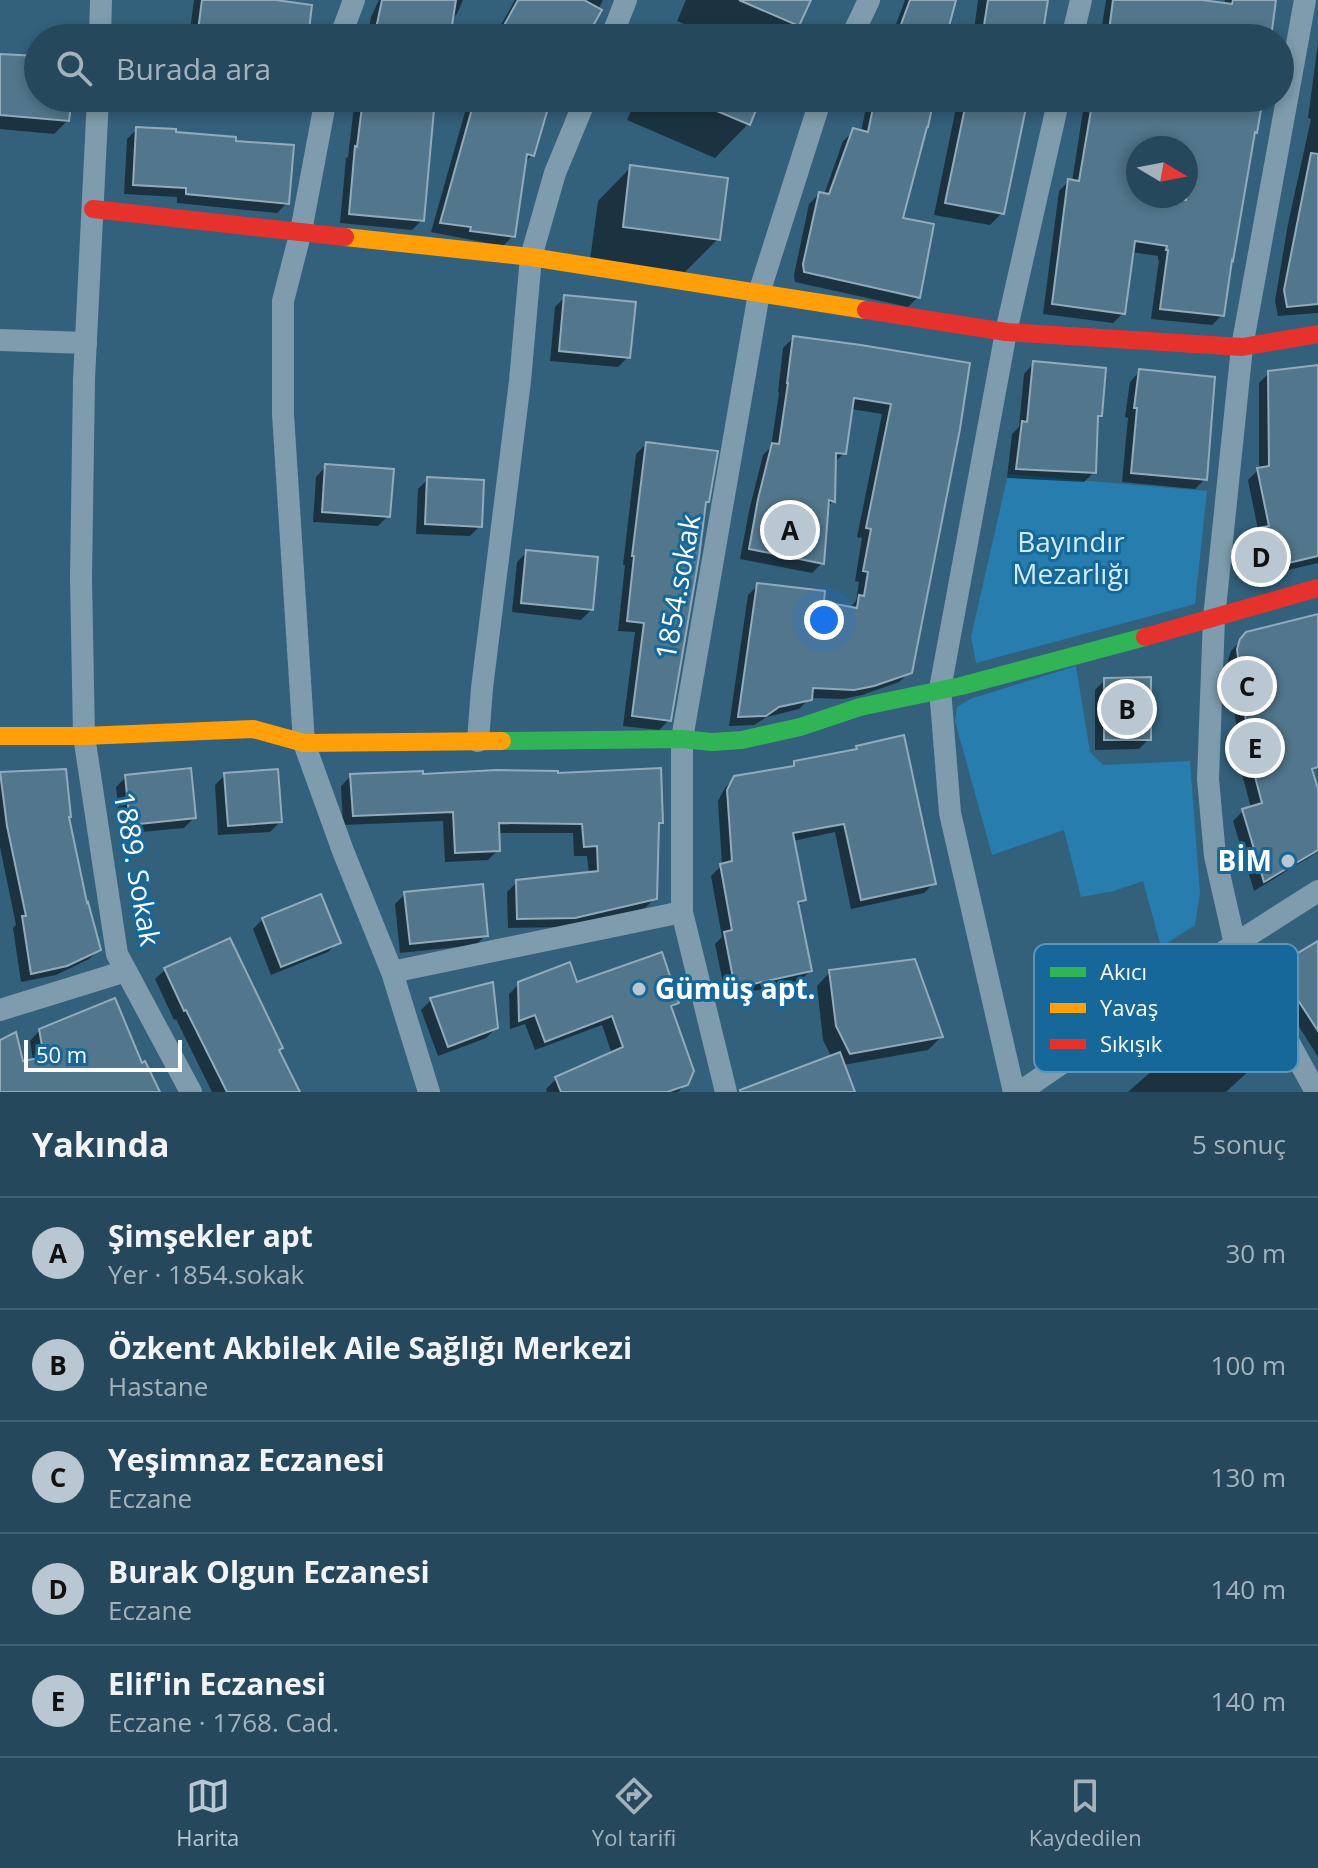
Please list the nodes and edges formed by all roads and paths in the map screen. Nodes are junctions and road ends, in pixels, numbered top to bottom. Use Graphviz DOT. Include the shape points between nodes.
graph roads {
  1 [pos="101,0"];
  2 [pos="354,0"];
  3 [pos="626,0"];
  4 [pos="869,0"];
  5 [pos="1081,0"];
  6 [pos="1305,0"];
  7 [pos="100,24"];
  8 [pos="345,24"];
  9 [pos="617,24"];
  10 [pos="858,24"];
  11 [pos="1075,24"];
  12 [pos="1294,61"];
  13 [pos="97,112"];
  14 [pos="323,112"];
  15 [pos="580,112"];
  16 [pos="817,112"];
  17 [pos="1056,112"];
  18 [pos="1285,112"];
  19 [pos="93,209"];
  20 [pos="301,231"];
  21 [pos="531,257"];
  22 [pos="759,293"];
  23 [pos="1006,332"];
  24 [pos="1318,334"];
  25 [pos="0,340"];
  26 [pos="86,343"];
  27 [pos="1242,347"];
  28 [pos="1318,588"];
  29 [pos="1214,618"];
  30 [pos="940,689"];
  31 [pos="0,736"];
  32 [pos="84,736"];
  33 [pos="682,739"];
  34 [pos="478,741"];
  35 [pos="304,743"];
  36 [pos="1318,891"];
  37 [pos="682,912"];
  38 [pos="1235,944"];
  39 [pos="126,971"];
  40 [pos="392,972"];
  41 [pos="0,1010"];
  42 [pos="1298,1059"];
  43 [pos="1050,1072"];
  44 [pos="1024,1090"];
  45 [pos="191,1092"];
  46 [pos="429,1092"];
  47 [pos="726,1092"];
  48 [pos="1316,1092"];
  1 -- 7 [label="street"];
  2 -- 8 [label="street"];
  3 -- 9 [label="street"];
  4 -- 10 [label="street"];
  5 -- 11 [label="street"];
  6 -- 12 [label="street"];
  13 -- 19 [label="street, 1889. Sokak"];
  14 -- 20 [label="street"];
  15 -- 21 [label="street" via="555,173"];
  16 -- 22 [label="street, 1854.sokak"];
  17 -- 23 [label="street"];
  18 -- 27 [label="street"];
  19 -- 20 [label="street"];
  19 -- 26 [label="street, 1889. Sokak"];
  20 -- 21 [label="street"];
  20 -- 35 [label="street" via="283,301 283,414"];
  21 -- 22 [label="street"];
  21 -- 34 [label="street"];
  22 -- 23 [label="street"];
  22 -- 33 [label="street, 1854.sokak"];
  23 -- 27 [label="street"];
  23 -- 30 [label="street"];
  24 -- 27 [label="street"];
  25 -- 26 [label="street"];
  26 -- 32 [label="street, 1889. Sokak"];
  27 -- 29 [label="street"];
  28 -- 29 [label="street"];
  29 -- 30 [label="street"];
  29 -- 38 [label="street" via="1208,779 1215,856"];
  30 -- 33 [label="street" via="742,740"];
  30 -- 44 [label="street" via="950,813"];
  31 -- 32 [label="street"];
  32 -- 35 [label="street" via="253,729"];
  32 -- 39 [label="street, 1889. Sokak" via="117,954"];
  33 -- 34 [label="street"];
  33 -- 37 [label="street, 1854.sokak"];
  34 -- 35 [label="street"];
  35 -- 40 [label="street"];
  36 -- 38 [label="street"];
  37 -- 40 [label="street"];
  37 -- 47 [label="street, 1854.sokak"];
  39 -- 41 [label="street"];
  39 -- 45 [label="street, 1889. Sokak"];
  40 -- 46 [label="street"];
  42 -- 48 [label="street"];
  43 -- 44 [label="street"];
}
